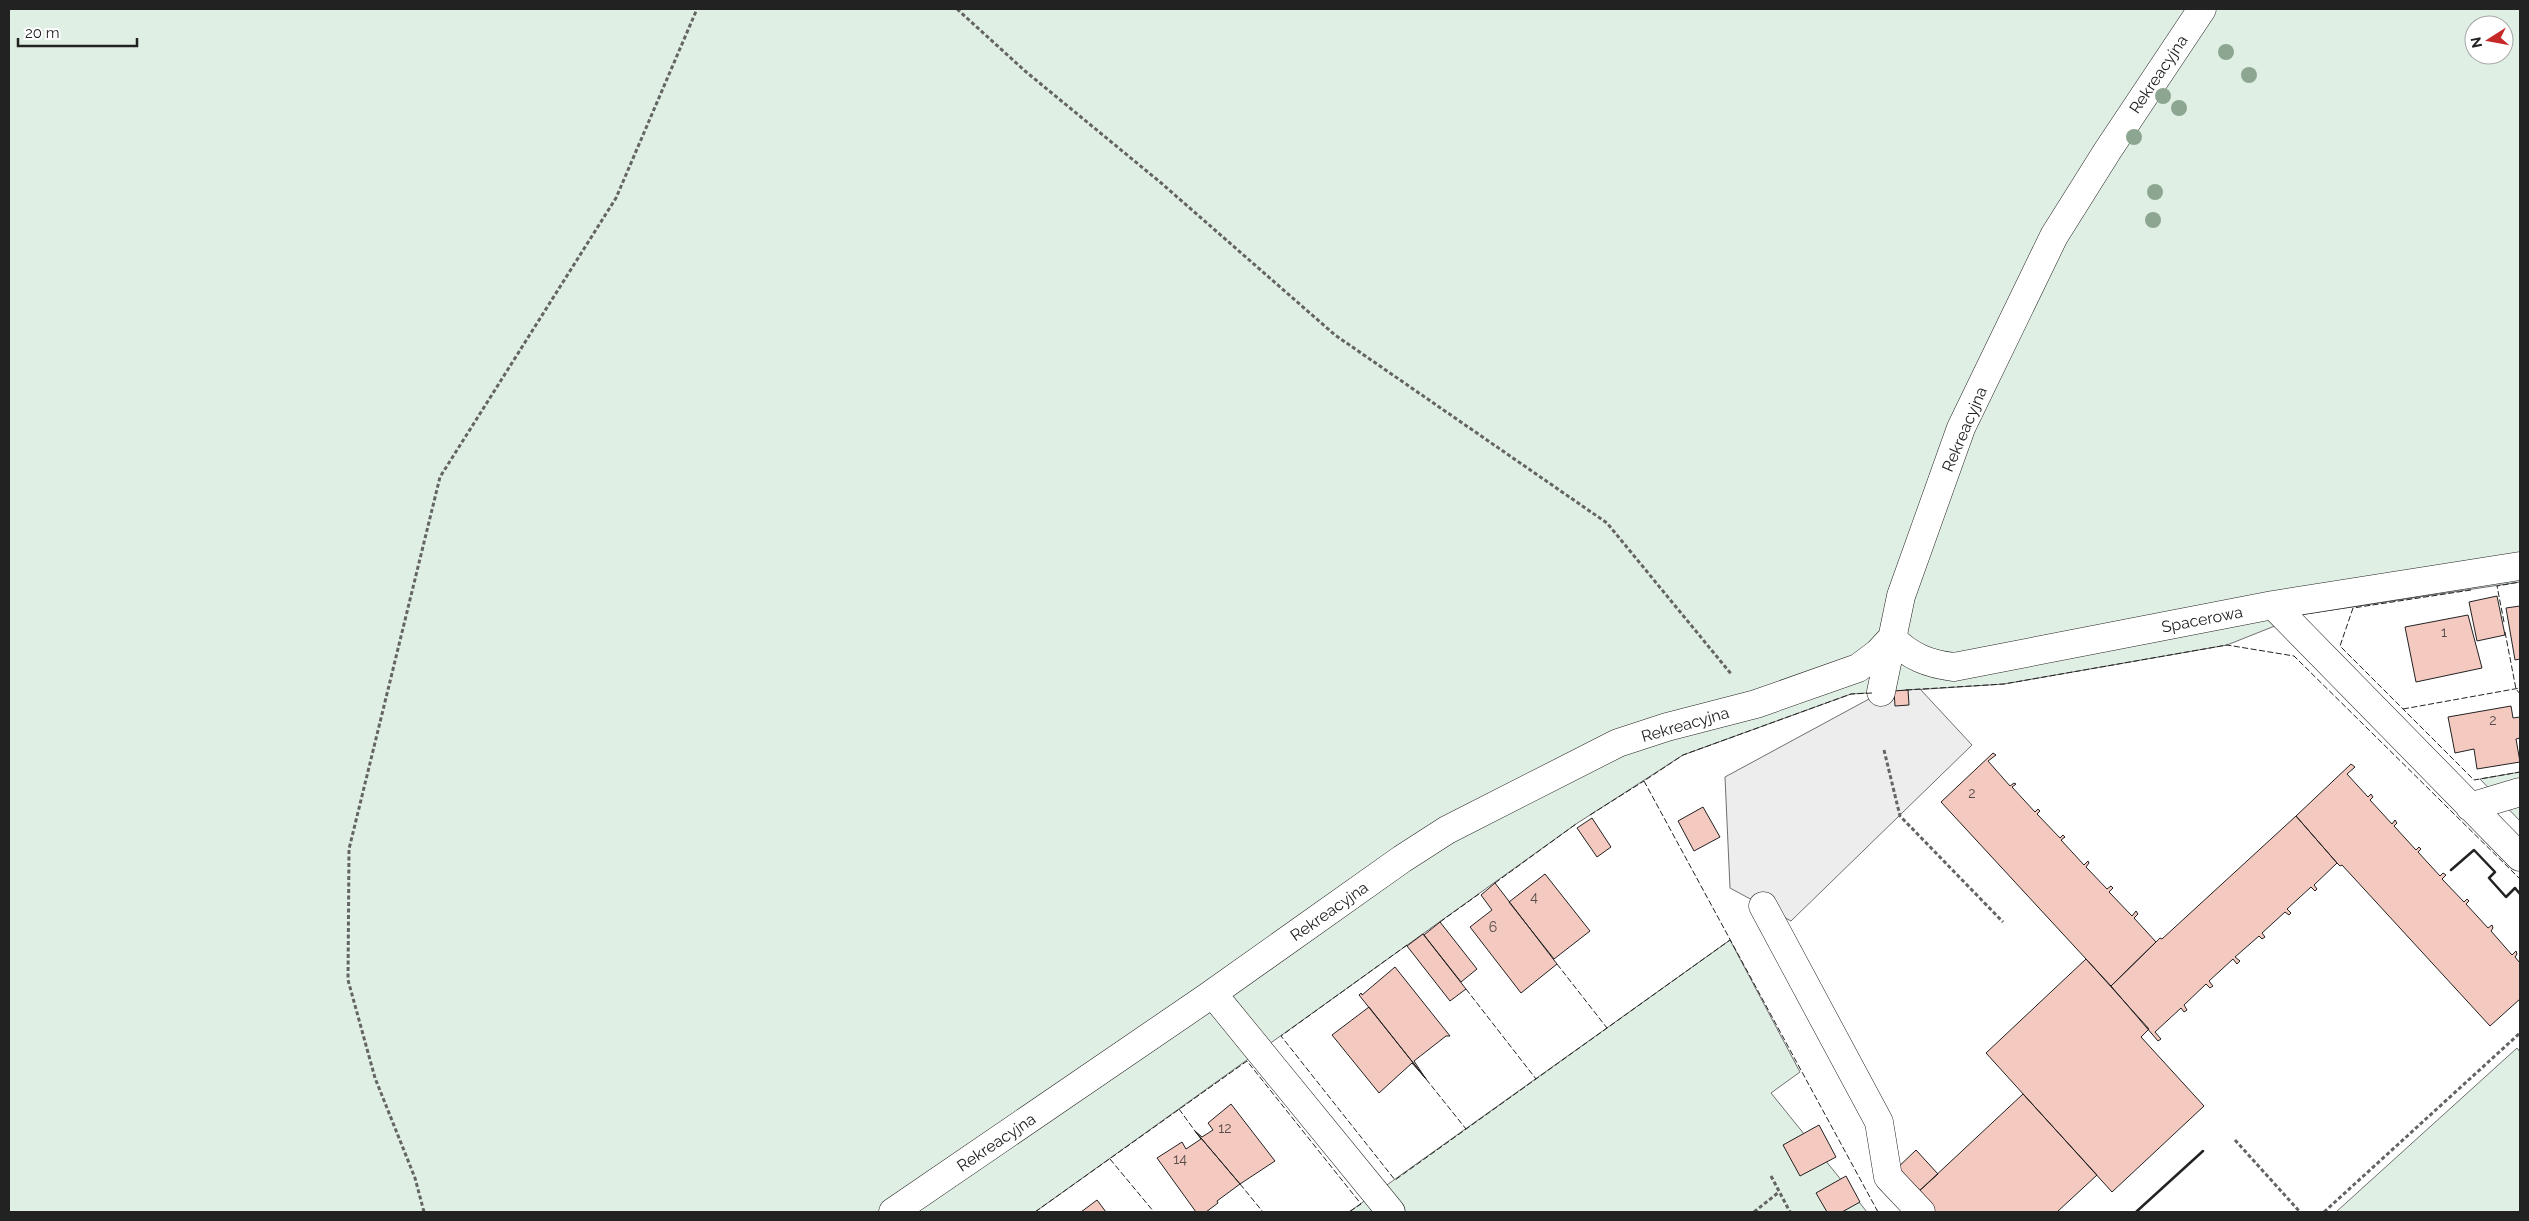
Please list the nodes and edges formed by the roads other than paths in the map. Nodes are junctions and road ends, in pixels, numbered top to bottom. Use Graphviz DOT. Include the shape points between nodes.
graph roads {
  1 [pos="2202,9"];
  2 [pos="2520,566"];
  3 [pos="2273,605"];
  4 [pos="1892,638"];
  5 [pos="1881,692"];
  6 [pos="2520,792"];
  7 [pos="2470,807"];
  8 [pos="2520,857"];
  9 [pos="1763,906"];
  10 [pos="1213,994"];
  11 [pos="894,1212"];
  12 [pos="1390,1212"];
  13 [pos="1921,1212"];
  1 -- 4 [label="street, Rekreacyjna" via="2054,236 1961,428 1901,596"];
  2 -- 3 [label="street, Spacerowa"];
  3 -- 4 [label="street, Spacerowa" via="1954,667 1914,657"];
  3 -- 7 [label="street"];
  4 -- 5 [label="street"];
  4 -- 10 [label="street, Rekreacyjna" via="1858,668 1756,704 1618,743 1447,830"];
  6 -- 7 [label="street"];
  7 -- 8 [label="street"];
  9 -- 13 [label="street" via="1879,1122 1888,1177"];
  10 -- 11 [label="street, Rekreacyjna"];
  10 -- 12 [label="street"];
}
